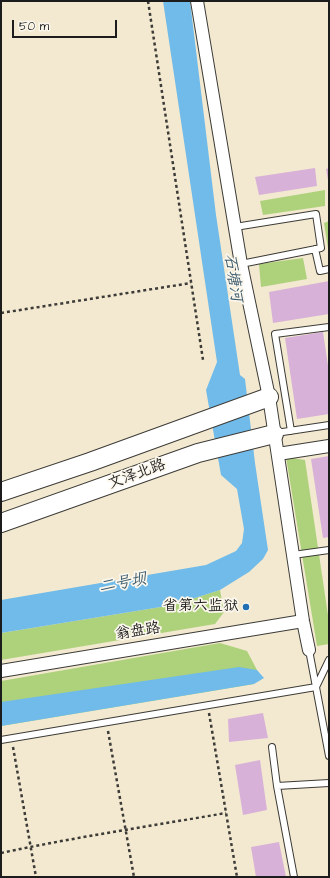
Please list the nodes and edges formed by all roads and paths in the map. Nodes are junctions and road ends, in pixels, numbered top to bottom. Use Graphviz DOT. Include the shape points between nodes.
graph roads {
  1 [pos="148,1"];
  2 [pos="197,1"];
  3 [pos="236,227"];
  4 [pos="315,249"];
  5 [pos="241,264"];
  6 [pos="329,270"];
  7 [pos="191,283"];
  8 [pos="1,313"];
  9 [pos="329,327"];
  10 [pos="203,360"];
  11 [pos="268,397"];
  12 [pos="329,425"];
  13 [pos="283,432"];
  14 [pos="329,446"];
  15 [pos="278,454"];
  16 [pos="1,492"];
  17 [pos="1,523"];
  18 [pos="329,550"];
  19 [pos="293,555"];
  20 [pos="303,621"];
  21 [pos="309,650"];
  22 [pos="329,660"];
  23 [pos="1,671"];
  24 [pos="316,687"];
  25 [pos="208,705"];
  26 [pos="106,722"];
  27 [pos="12,738"];
  28 [pos="1,740"];
  29 [pos="328,743"];
  30 [pos="272,747"];
  31 [pos="329,756"];
  32 [pos="329,783"];
  33 [pos="277,786"];
  34 [pos="226,813"];
  35 [pos="126,830"];
  36 [pos="31,847"];
  37 [pos="1,853"];
  38 [pos="36,877"];
  39 [pos="134,877"];
  40 [pos="237,877"];
  41 [pos="294,877"];
  1 -- 7 [label="path"];
  2 -- 3 [label="street"];
  3 -- 4 [label="lane" via="316,214 321,248"];
  3 -- 5 [label="street"];
  4 -- 5 [label="lane"];
  4 -- 6 [label="lane" via="320,271"];
  5 -- 11 [label="street"];
  7 -- 8 [label="path"];
  7 -- 10 [label="path"];
  9 -- 13 [label="lane" via="275,334"];
  11 -- 13 [label="street"];
  11 -- 16 [label="main road, 文泽北路"];
  12 -- 13 [label="lane"];
  13 -- 15 [label="street"];
  13 -- 17 [label="main road, 文泽北路" via="198,453"];
  14 -- 15 [label="street"];
  15 -- 19 [label="street"];
  18 -- 19 [label="lane"];
  19 -- 20 [label="street"];
  20 -- 21 [label="street"];
  20 -- 23 [label="street, 翁盘路"];
  21 -- 24 [label="lane"];
  22 -- 24 [label="lane"];
  24 -- 25 [label="lane"];
  24 -- 29 [label="lane"];
  25 -- 26 [label="lane"];
  25 -- 34 [label="path"];
  26 -- 27 [label="lane"];
  26 -- 35 [label="path"];
  27 -- 28 [label="lane"];
  27 -- 36 [label="path"];
  29 -- 31 [label="lane"];
  30 -- 33 [label="lane"];
  32 -- 33 [label="lane"];
  33 -- 41 [label="lane"];
  34 -- 35 [label="path"];
  34 -- 40 [label="path"];
  35 -- 36 [label="path"];
  35 -- 39 [label="path"];
  36 -- 37 [label="path"];
  36 -- 38 [label="path"];
}
